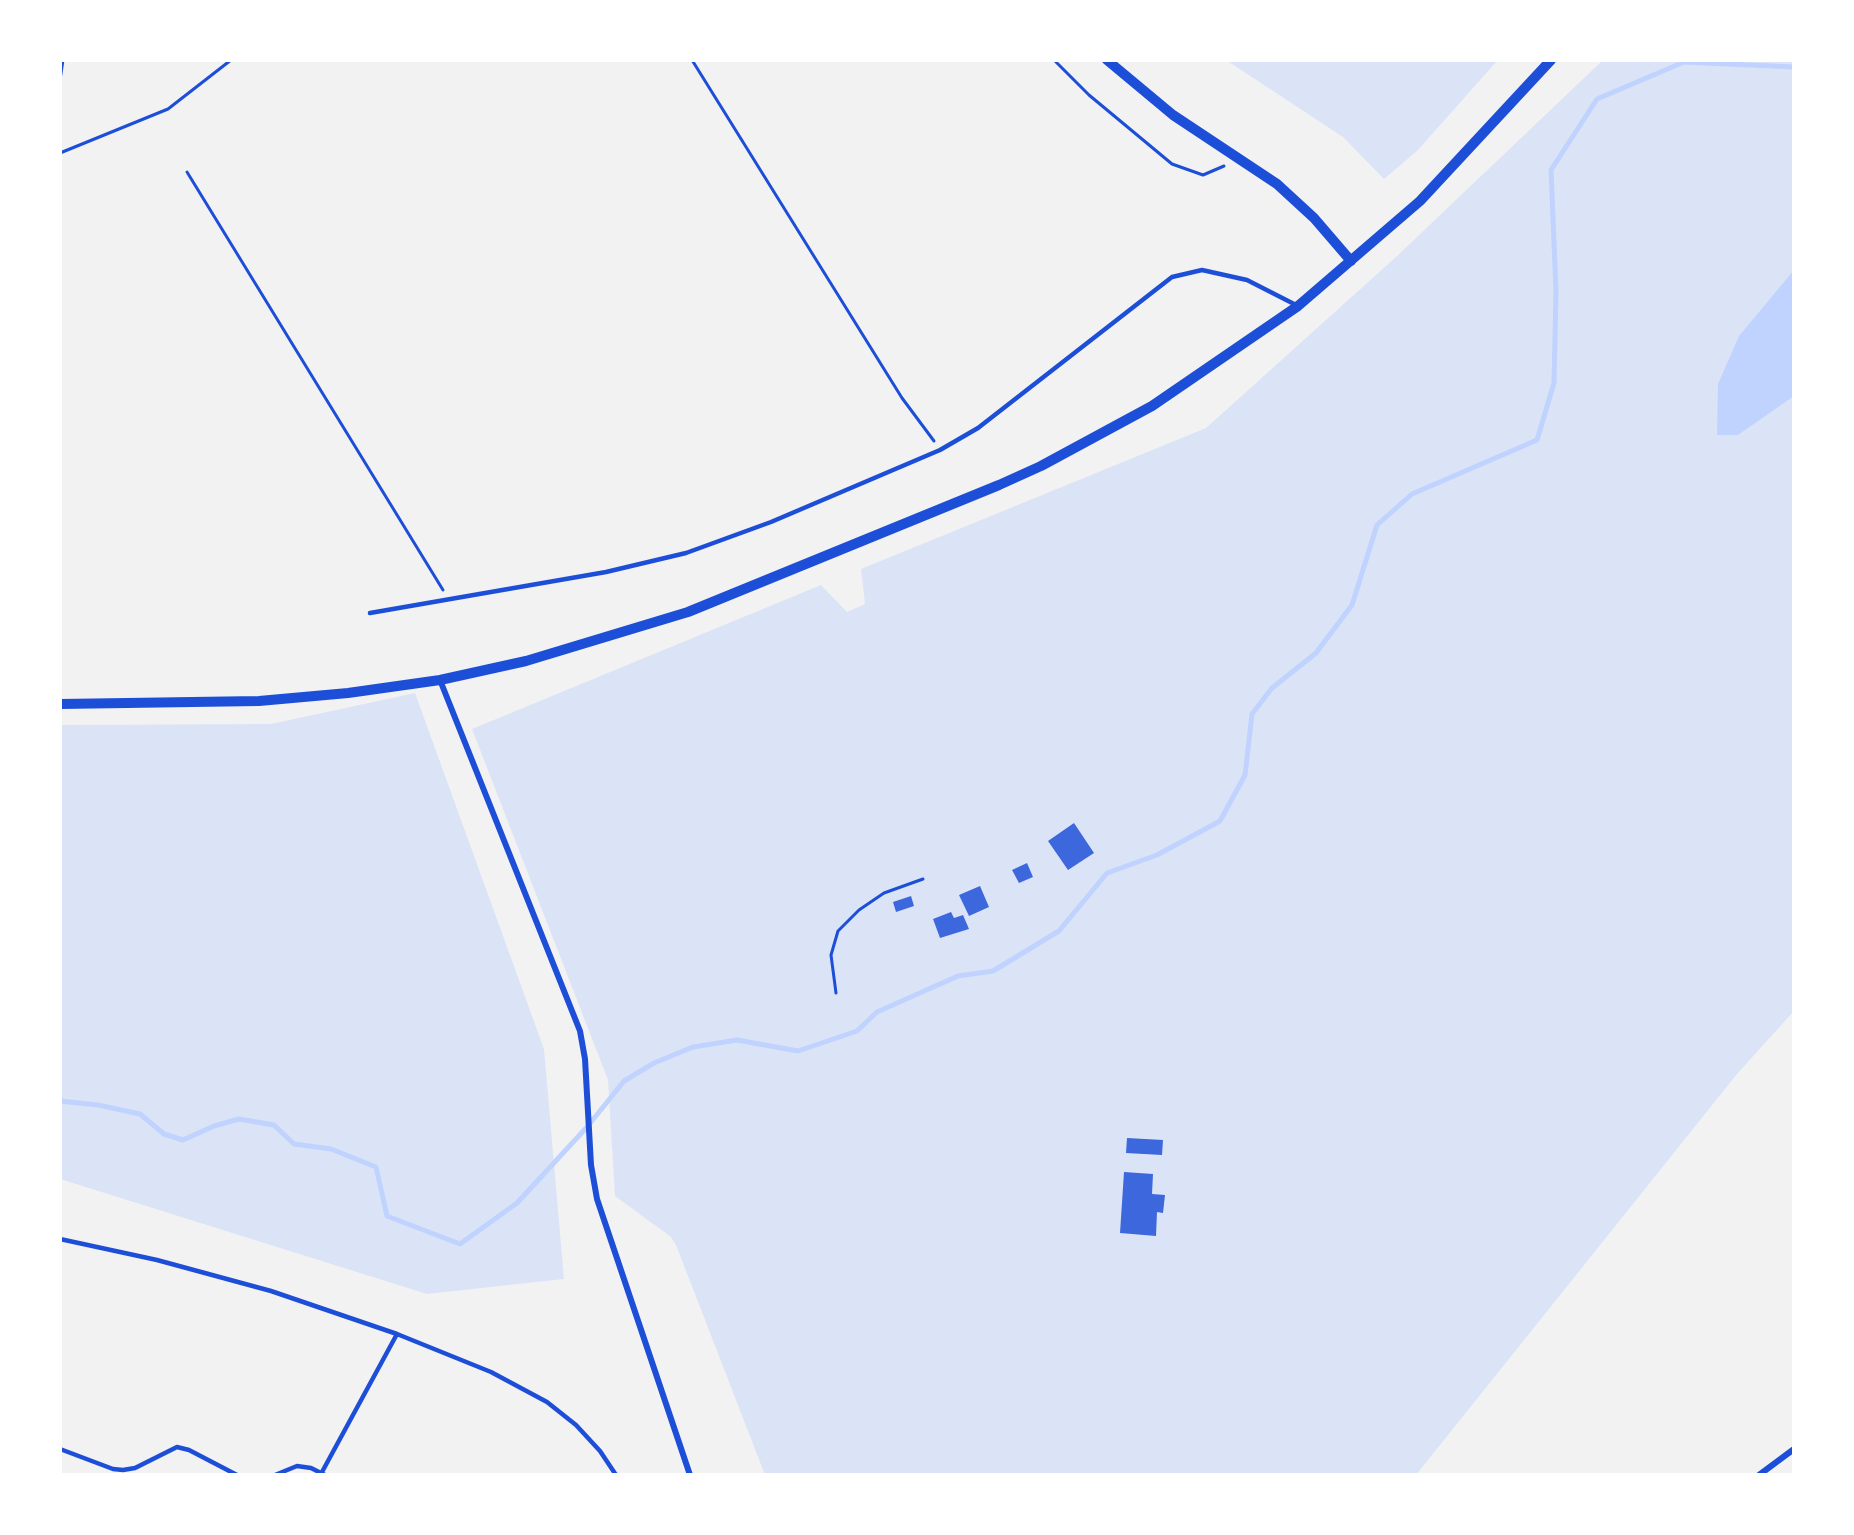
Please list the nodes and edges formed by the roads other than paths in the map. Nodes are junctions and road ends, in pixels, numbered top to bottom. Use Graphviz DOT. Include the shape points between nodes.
graph roads {
  1 [pos="1107,60"];
  2 [pos="1551,60"];
  3 [pos="1351,261"];
  4 [pos="1298,306"];
  5 [pos="370,613"];
  6 [pos="440,680"];
  7 [pos="60,704"];
  8 [pos="60,1239"];
  9 [pos="397,1334"];
  10 [pos="60,1449"];
  11 [pos="1794,1449"];
  12 [pos="323,1474"];
  13 [pos="237,1475"];
  14 [pos="275,1475"];
  15 [pos="616,1475"];
  16 [pos="690,1475"];
  17 [pos="1759,1475"];
  1 -- 3 [label="street" via="1173,115 1277,184"];
  2 -- 3 [label="street" via="1420,201"];
  3 -- 4 [label="street"];
  4 -- 5 [label="lane" via="1247,280 1202,270 1172,277 978,428 940,450 771,522 686,553 606,572"];
  4 -- 6 [label="street" via="1152,406 999,485 677,616 526,661"];
  6 -- 7 [label="street" via="259,701"];
  6 -- 16 [label="street" via="580,1031 591,1165 601,1213"];
  8 -- 9 [label="lane" via="271,1291"];
  9 -- 12 [label="lane"];
  9 -- 15 [label="lane" via="491,1372 547,1402 600,1450"];
  10 -- 13 [label="lane" via="123,1470 177,1447"];
  11 -- 17 [label="street"];
  12 -- 14 [label="lane" via="297,1466"];
}
